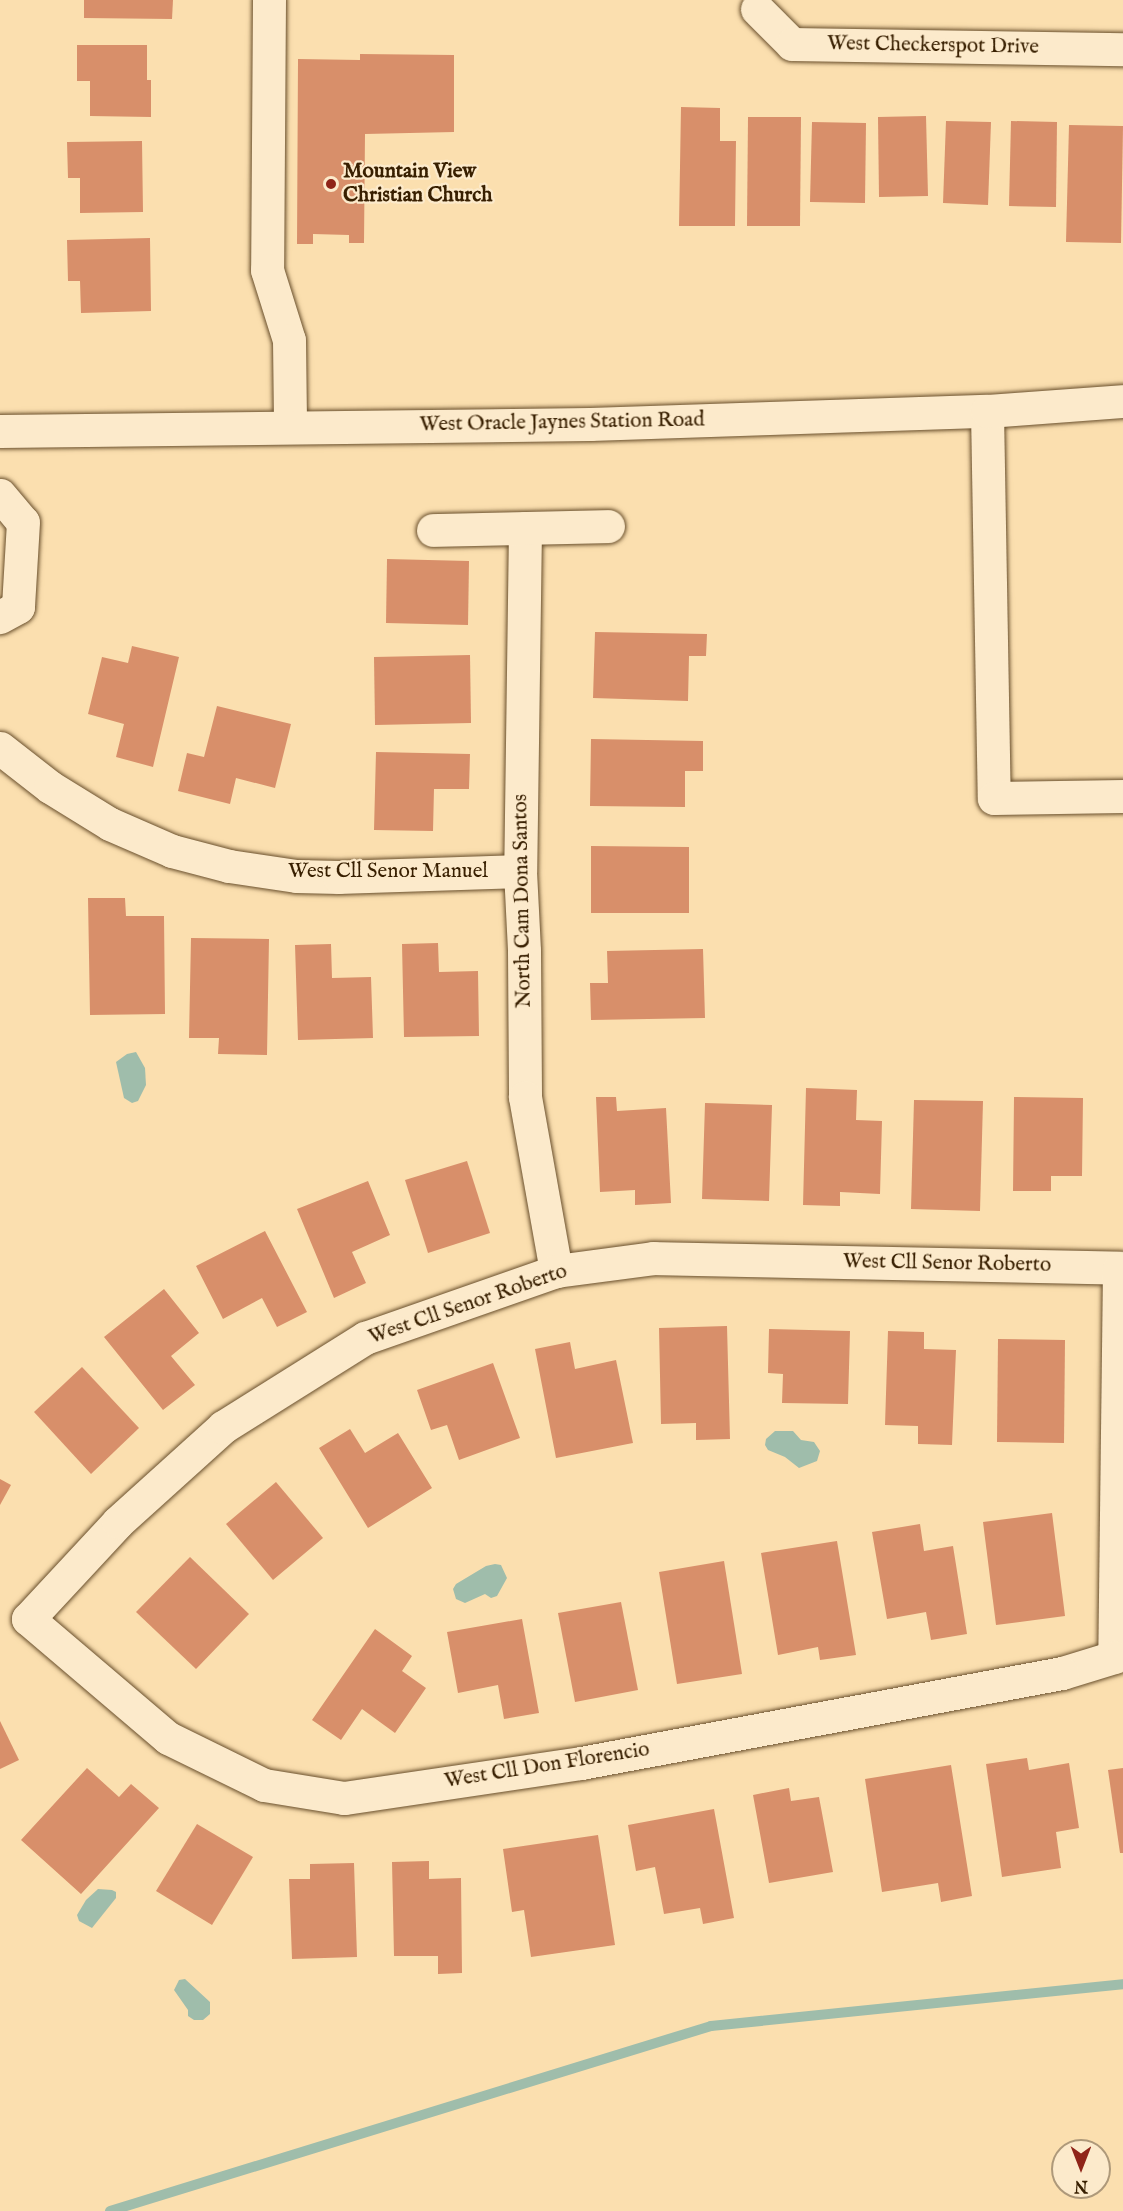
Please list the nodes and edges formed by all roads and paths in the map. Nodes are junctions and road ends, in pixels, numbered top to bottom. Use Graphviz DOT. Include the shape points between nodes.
graph roads {
  1 [pos="269,0"];
  2 [pos="293,0"];
  3 [pos="757,9"];
  4 [pos="1123,49"];
  5 [pos="1123,401"];
  6 [pos="987,411"];
  7 [pos="290,427"];
  8 [pos="0,431"];
  9 [pos="0,495"];
  10 [pos="608,526"];
  11 [pos="525,528"];
  12 [pos="433,530"];
  13 [pos="0,617"];
  14 [pos="0,748"];
  15 [pos="1123,796"];
  16 [pos="520,870"];
  17 [pos="556,1271"];
  18 [pos="28,1619"];
  19 [pos="1114,1657"];
  1 -- 2 [label="street"];
  1 -- 7 [label="street" via="267,270 289,340"];
  3 -- 4 [label="street, West Checkerspot Drive" via="792,44"];
  5 -- 6 [label="street, West Oracle Jaynes Station Road"];
  6 -- 7 [label="street, West Oracle Jaynes Station Road" via="590,424"];
  6 -- 15 [label="street" via="994,798"];
  7 -- 8 [label="street, West Oracle Jaynes Station Road"];
  9 -- 13 [label="street" via="23,522 18,607"];
  10 -- 11 [label="street"];
  11 -- 12 [label="street"];
  11 -- 16 [label="street, North Cam Dona Santos"];
  14 -- 16 [label="street, West Cll Senor Manuel" via="50,787 110,824 172,850 229,866 328,877"];
  16 -- 17 [label="street, North Cam Dona Santos" via="525,1097"];
  17 -- 18 [label="street, West Cll Senor Roberto" via="365,1338 223,1427 118,1522"];
  17 -- 19 [label="street, West Cll Senor Roberto" via="653,1257 1119,1268"];
  18 -- 19 [label="street, West Cll Don Florencio" via="168,1738 264,1785 344,1798 581,1762 1062,1673"];
}
